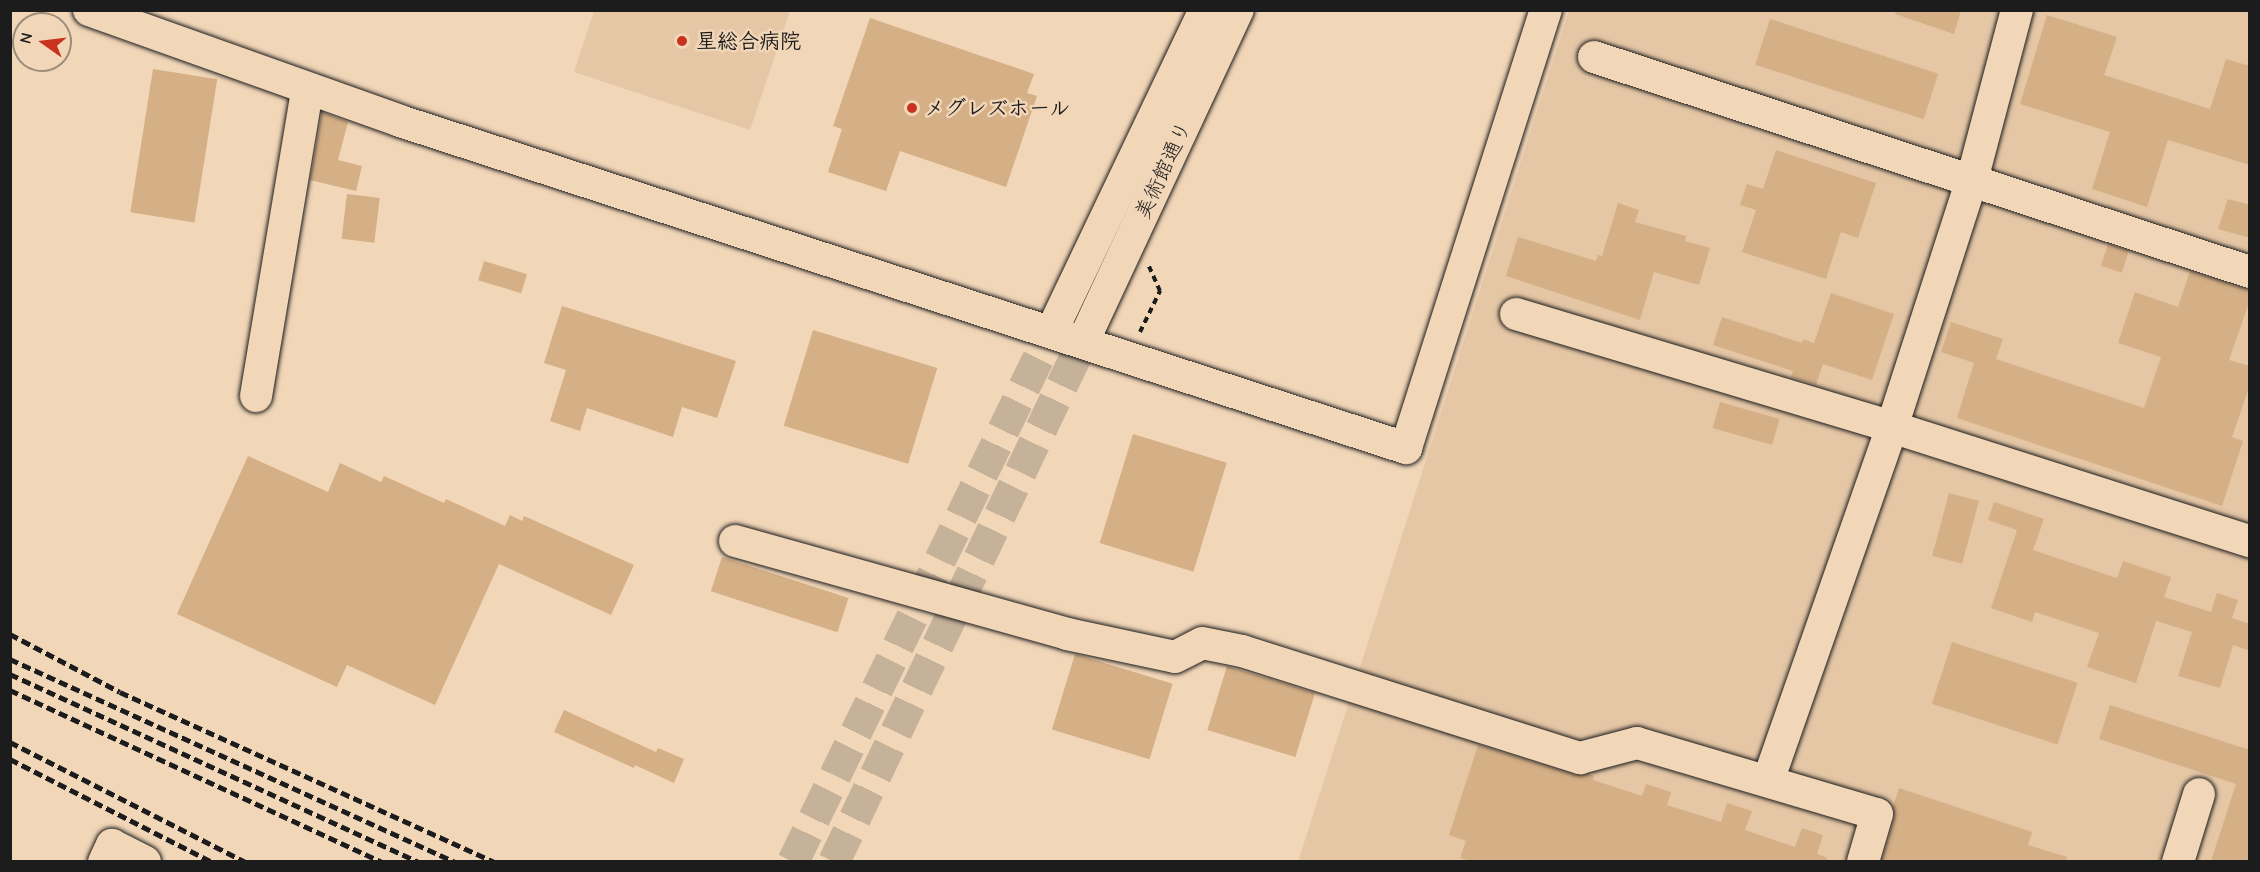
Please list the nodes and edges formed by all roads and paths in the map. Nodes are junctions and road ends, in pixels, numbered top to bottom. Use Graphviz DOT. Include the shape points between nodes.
graph roads {
  1 [pos="89,10"];
  2 [pos="1189,10"];
  3 [pos="1205,10"];
  4 [pos="1238,10"];
  5 [pos="1546,10"];
  6 [pos="2018,10"];
  7 [pos="1190,43"];
  8 [pos="1594,57"];
  9 [pos="307,90"];
  10 [pos="1972,180"];
  11 [pos="1149,266"];
  12 [pos="2250,272"];
  13 [pos="1516,314"];
  14 [pos="1058,318"];
  15 [pos="1089,329"];
  16 [pos="1127,357"];
  17 [pos="256,396"];
  18 [pos="1892,427"];
  19 [pos="735,541"];
  20 [pos="2250,541"];
  21 [pos="1768,781"];
  22 [pos="2199,794"];
  23 [pos="104,861"];
  24 [pos="145,861"];
  25 [pos="1863,861"];
  26 [pos="2178,861"];
  1 -- 9 [label="street"];
  2 -- 7 [label="street"];
  3 -- 7 [label="street, 美術館通り"];
  4 -- 15 [label="street, 美術館通り"];
  5 -- 16 [label="street" via="1406,448"];
  6 -- 10 [label="street"];
  7 -- 14 [label="street, 美術館通り"];
  8 -- 10 [label="street"];
  9 -- 16 [label="street"];
  9 -- 17 [label="street"];
  10 -- 12 [label="street"];
  10 -- 18 [label="street"];
  11 -- 16 [label="path" via="1160,291"];
  13 -- 18 [label="street"];
  18 -- 20 [label="street"];
  18 -- 21 [label="street"];
  19 -- 21 [label="street" via="1067,634 1175,657 1202,643 1242,651 1580,758 1637,743"];
  21 -- 25 [label="street" via="1877,814"];
  22 -- 26 [label="street"];
  23 -- 24 [label="street" via="112,844"];
}
